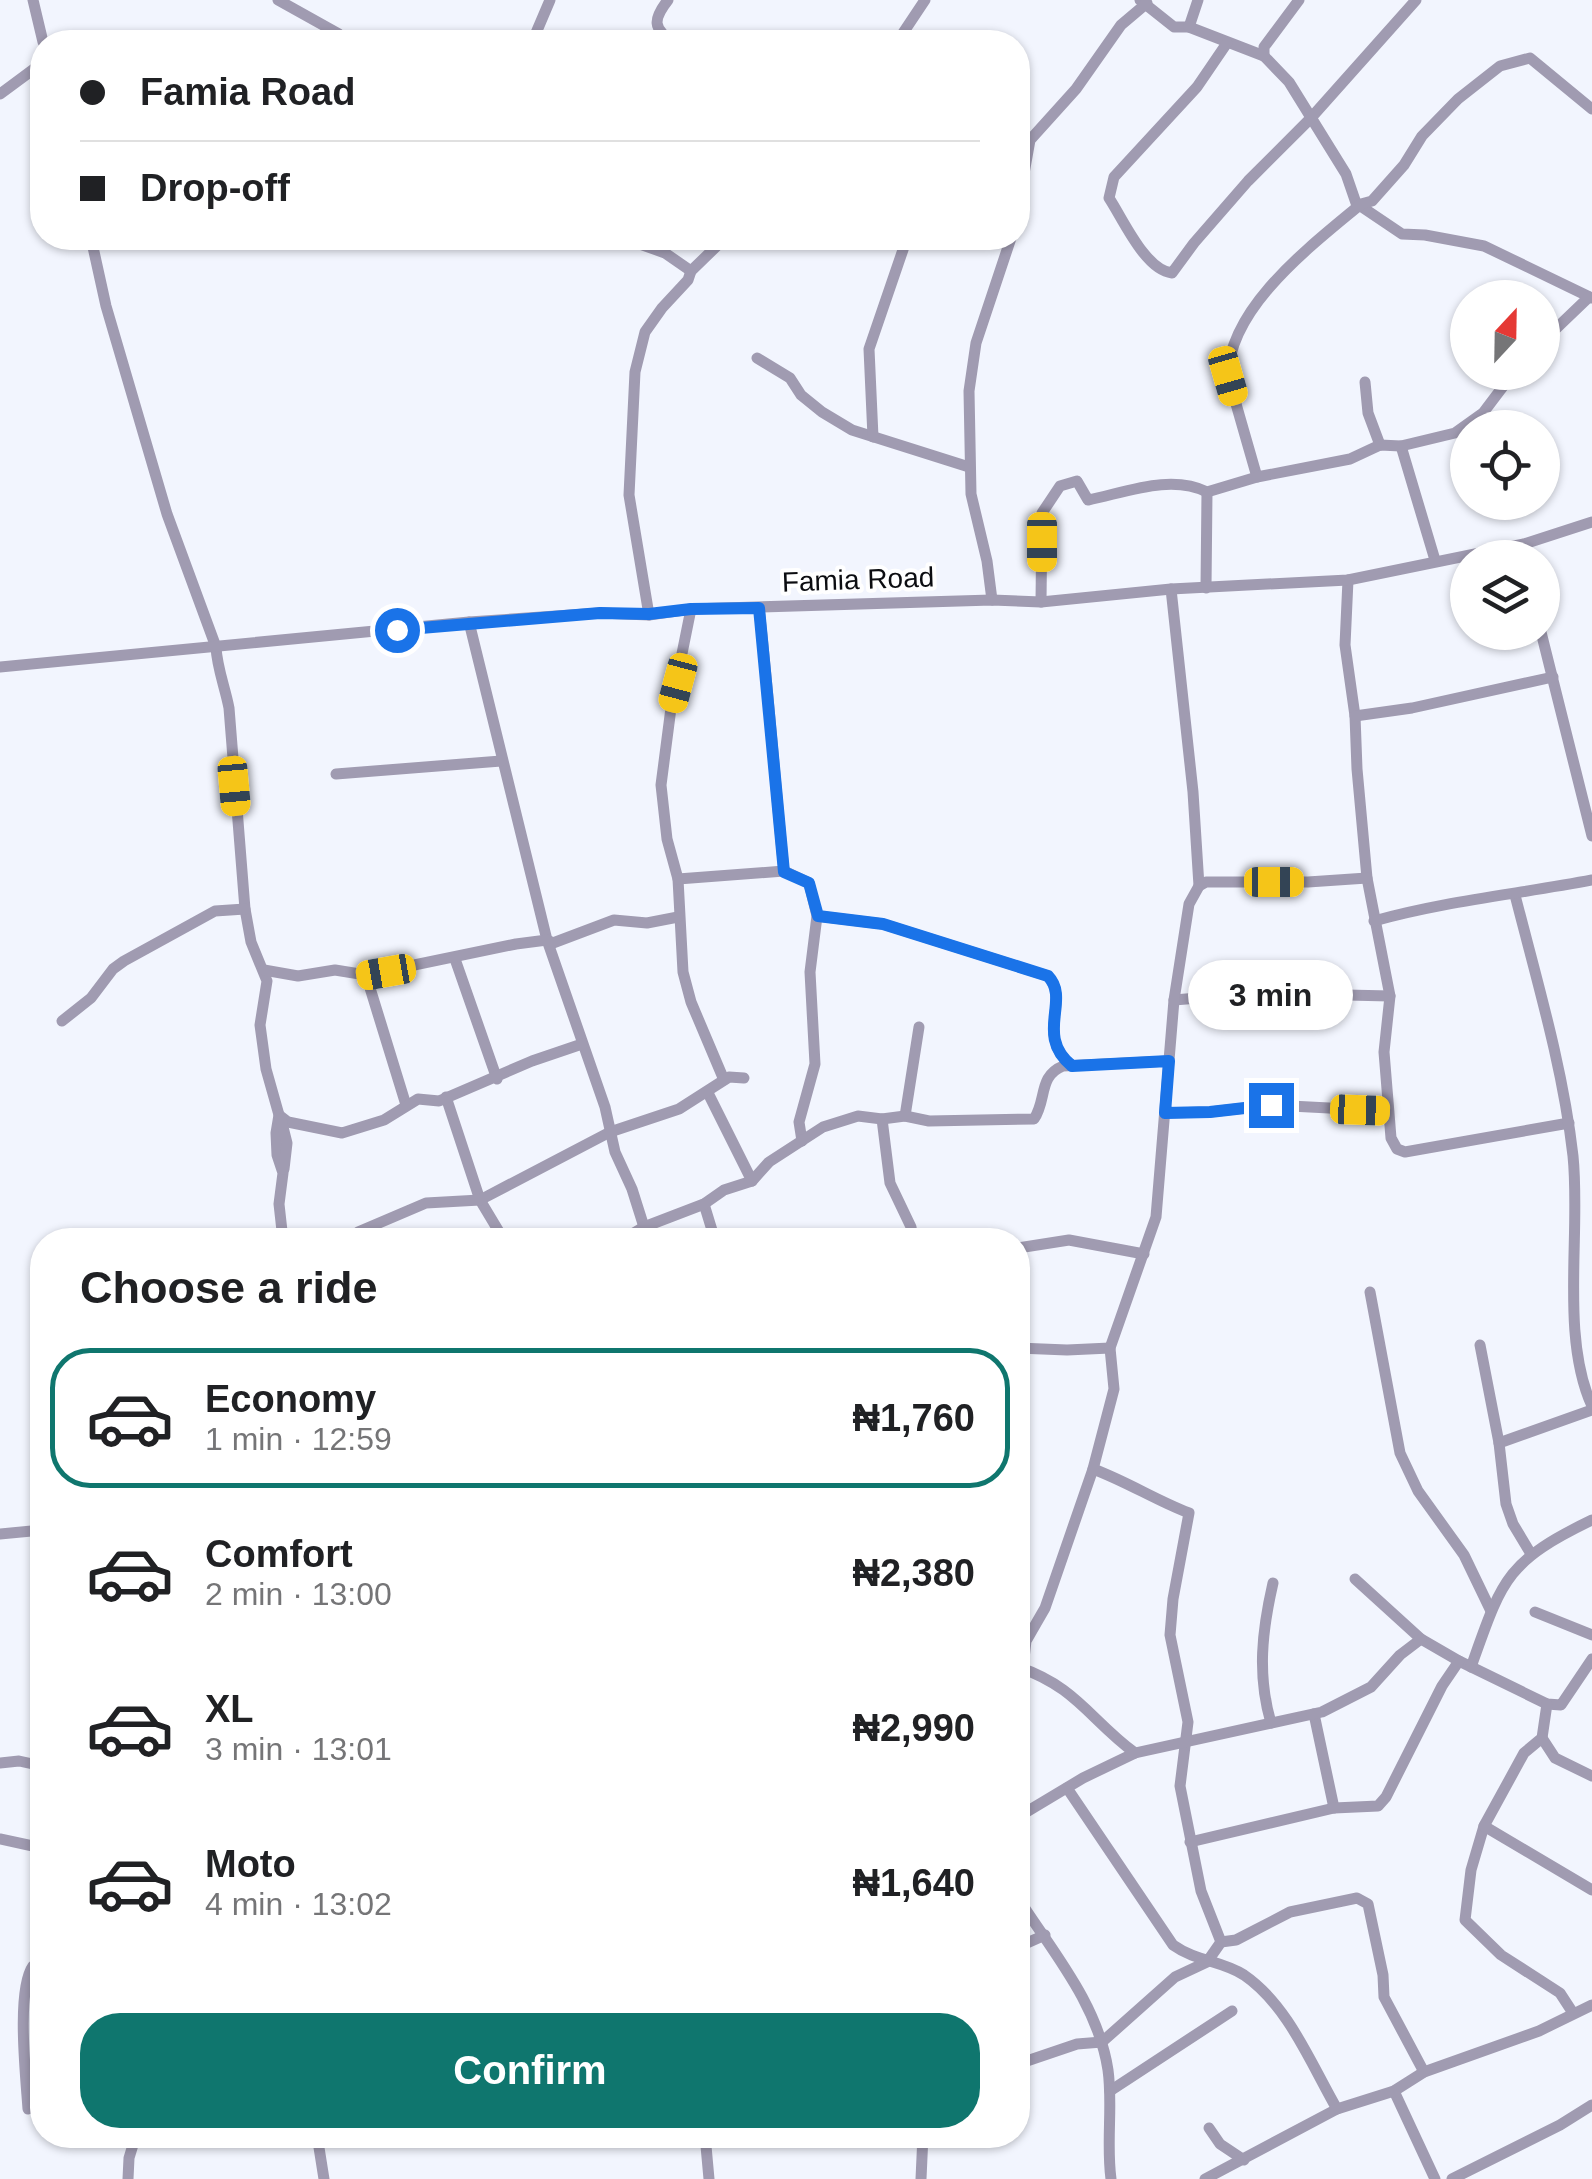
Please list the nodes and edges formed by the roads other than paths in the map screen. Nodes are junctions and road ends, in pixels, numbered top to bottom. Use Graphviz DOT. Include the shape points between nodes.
graph roads {
  1 [pos="32,0"];
  2 [pos="278,0"];
  3 [pos="550,0"];
  4 [pos="668,0"];
  5 [pos="925,0"];
  6 [pos="1198,0"];
  7 [pos="1299,0"];
  8 [pos="1416,0"];
  9 [pos="1143,2"];
  10 [pos="1190,27"];
  11 [pos="40,30"];
  12 [pos="332,30"];
  13 [pos="537,30"];
  14 [pos="657,30"];
  15 [pos="904,30"];
  16 [pos="1227,43"];
  17 [pos="1264,56"];
  18 [pos="30,72"];
  19 [pos="0,94"];
  20 [pos="1592,110"];
  21 [pos="1310,119"];
  22 [pos="1030,140"];
  23 [pos="1360,204"];
  24 [pos="94,250"];
  25 [pos="660,250"];
  26 [pos="713,250"];
  27 [pos="902,250"];
  28 [pos="1008,250"];
  29 [pos="692,271"];
  30 [pos="1590,297"];
  31 [pos="1560,325"];
  32 [pos="757,358"];
  33 [pos="1365,382"];
  34 [pos="1500,390"];
  35 [pos="873,437"];
  36 [pos="1380,445"];
  37 [pos="1400,446"];
  38 [pos="969,467"];
  39 [pos="1256,476"];
  40 [pos="1208,492"];
  41 [pos="1592,522"];
  42 [pos="1536,540"];
  43 [pos="1450,557"];
  44 [pos="1435,560"];
  45 [pos="1348,580"];
  46 [pos="1206,588"];
  47 [pos="1170,590"];
  48 [pos="992,600"];
  49 [pos="1041,602"];
  50 [pos="759,608"];
  51 [pos="691,609"];
  52 [pos="649,614"];
  53 [pos="470,622"];
  54 [pos="216,647"];
  55 [pos="1546,650"];
  56 [pos="0,667"];
  57 [pos="1553,676"];
  58 [pos="1356,716"];
  59 [pos="501,761"];
  60 [pos="336,774"];
  61 [pos="1592,836"];
  62 [pos="784,872"];
  63 [pos="1367,878"];
  64 [pos="678,879"];
  65 [pos="1592,880"];
  66 [pos="1199,886"];
  67 [pos="1516,895"];
  68 [pos="245,908"];
  69 [pos="818,916"];
  70 [pos="678,917"];
  71 [pos="1374,920"];
  72 [pos="547,940"];
  73 [pos="455,958"];
  74 [pos="264,970"];
  75 [pos="366,975"];
  76 [pos="1390,996"];
  77 [pos="1174,1000"];
  78 [pos="62,1021"];
  79 [pos="919,1027"];
  80 [pos="582,1044"];
  81 [pos="1169,1061"];
  82 [pos="1072,1066"];
  83 [pos="744,1078"];
  84 [pos="497,1079"];
  85 [pos="724,1080"];
  86 [pos="708,1093"];
  87 [pos="446,1097"];
  88 [pos="406,1105"];
  89 [pos="1387,1111"];
  90 [pos="1165,1113"];
  91 [pos="280,1115"];
  92 [pos="906,1116"];
  93 [pos="882,1119"];
  94 [pos="1569,1123"];
  95 [pos="610,1132"];
  96 [pos="802,1142"];
  97 [pos="752,1181"];
  98 [pos="480,1200"];
  99 [pos="704,1204"];
  100 [pos="644,1227"];
  101 [pos="281,1228"];
  102 [pos="367,1228"];
  103 [pos="497,1228"];
  104 [pos="711,1228"];
  105 [pos="911,1228"];
  106 [pos="1030,1246"];
  107 [pos="1144,1254"];
  108 [pos="1370,1292"];
  109 [pos="1480,1345"];
  110 [pos="1030,1348"];
  111 [pos="1110,1348"];
  112 [pos="1592,1408"];
  113 [pos="1499,1443"];
  114 [pos="1093,1468"];
  115 [pos="1592,1520"];
  116 [pos="30,1531"];
  117 [pos="0,1534"];
  118 [pos="1531,1554"];
  119 [pos="1355,1579"];
  120 [pos="1273,1583"];
  121 [pos="1490,1611"];
  122 [pos="1536,1612"];
  123 [pos="1030,1633"];
  124 [pos="1592,1635"];
  125 [pos="1421,1639"];
  126 [pos="1592,1659"];
  127 [pos="1465,1664"];
  128 [pos="1030,1673"];
  129 [pos="1546,1704"];
  130 [pos="1314,1714"];
  131 [pos="1271,1722"];
  132 [pos="1542,1738"];
  133 [pos="1183,1743"];
  134 [pos="1135,1754"];
  135 [pos="30,1763"];
  136 [pos="0,1764"];
  137 [pos="1592,1776"];
  138 [pos="1067,1788"];
  139 [pos="1334,1808"];
  140 [pos="1030,1810"];
  141 [pos="1484,1826"];
  142 [pos="0,1839"];
  143 [pos="1190,1842"];
  144 [pos="30,1845"];
  145 [pos="1592,1890"];
  146 [pos="1030,1914"];
  147 [pos="1045,1935"];
  148 [pos="1030,1942"];
  149 [pos="1221,1942"];
  150 [pos="1207,1962"];
  151 [pos="30,1972"];
  152 [pos="1592,2005"];
  153 [pos="1232,2011"];
  154 [pos="1573,2013"];
  155 [pos="1102,2042"];
  156 [pos="1030,2060"];
  157 [pos="1424,2072"];
  158 [pos="1110,2091"];
  159 [pos="1394,2091"];
  160 [pos="1592,2104"];
  161 [pos="28,2109"];
  162 [pos="1337,2109"];
  163 [pos="1209,2128"];
  164 [pos="132,2148"];
  165 [pos="319,2148"];
  166 [pos="705,2148"];
  167 [pos="922,2148"];
  168 [pos="1244,2160"];
  169 [pos="1228,2173"];
  170 [pos="128,2179"];
  171 [pos="324,2179"];
  172 [pos="708,2179"];
  173 [pos="921,2179"];
  174 [pos="1111,2179"];
  175 [pos="1205,2179"];
  176 [pos="1436,2179"];
  177 [pos="1452,2179"];
  1 -- 11 [label="street"];
  2 -- 12 [label="street"];
  3 -- 13 [label="street"];
  4 -- 14 [label="street"];
  5 -- 15 [label="street"];
  6 -- 10 [label="street"];
  7 -- 17 [label="street"];
  8 -- 21 [label="street"];
  9 -- 10 [label="street" via="1174,27"];
  9 -- 22 [label="street"];
  10 -- 16 [label="street"];
  16 -- 17 [label="street"];
  16 -- 21 [label="street" via="1114,177 1109,198 1140,249 1164,272 1177,269 1248,181"];
  17 -- 21 [label="street"];
  18 -- 19 [label="street"];
  20 -- 23 [label="street" via="1530,58 1500,66 1440,116 1372,201"];
  21 -- 23 [label="street"];
  23 -- 30 [label="street" via="1402,234 1498,250"];
  23 -- 39 [label="street" via="1293,259 1232,343 1228,376"];
  24 -- 54 [label="street" via="167,514"];
  25 -- 29 [label="street"];
  26 -- 29 [label="street"];
  27 -- 35 [label="street" via="869,349"];
  28 -- 38 [label="street" via="976,342"];
  29 -- 52 [label="street" via="645,332 635,372 629,495"];
  30 -- 31 [label="street"];
  32 -- 35 [label="street" via="790,378 822,412"];
  33 -- 36 [label="street"];
  34 -- 37 [label="street" via="1473,423"];
  35 -- 38 [label="street"];
  36 -- 37 [label="street"];
  36 -- 39 [label="street" via="1350,459"];
  37 -- 44 [label="street"];
  38 -- 48 [label="street"];
  39 -- 40 [label="street"];
  40 -- 46 [label="street"];
  40 -- 49 [label="street" via="1174,482 1088,500 1077,481 1060,486 1042,512"];
  41 -- 42 [label="street, Famia Road"];
  43 -- 44 [label="street, Famia Road"];
  44 -- 45 [label="street, Famia Road"];
  45 -- 46 [label="street, Famia Road"];
  45 -- 58 [label="street" via="1345,645"];
  46 -- 47 [label="street, Famia Road"];
  47 -- 49 [label="street, Famia Road"];
  47 -- 66 [label="street"];
  48 -- 49 [label="street, Famia Road"];
  48 -- 50 [label="street, Famia Road"];
  50 -- 51 [label="street, Famia Road"];
  50 -- 62 [label="street"];
  51 -- 52 [label="street, Famia Road"];
  51 -- 64 [label="street" via="661,785"];
  52 -- 53 [label="street, Famia Road"];
  53 -- 54 [label="street, Famia Road"];
  53 -- 59 [label="street"];
  54 -- 56 [label="street, Famia Road"];
  54 -- 68 [label="street" via="228,708"];
  55 -- 57 [label="street"];
  57 -- 58 [label="street"];
  57 -- 61 [label="street"];
  58 -- 63 [label="street"];
  59 -- 60 [label="street"];
  59 -- 72 [label="street"];
  62 -- 64 [label="street"];
  62 -- 69 [label="street" via="809,883"];
  63 -- 66 [label="street"];
  63 -- 71 [label="street"];
  64 -- 70 [label="street"];
  65 -- 67 [label="street"];
  66 -- 77 [label="street" via="1189,904"];
  67 -- 71 [label="street" via="1432,904"];
  67 -- 94 [label="street"];
  68 -- 74 [label="street"];
  68 -- 78 [label="street" via="215,911 124,961"];
  69 -- 82 [label="street" via="883,924 1048,976 1057,990 1054,1044"];
  69 -- 96 [label="street" via="810,972 815,1064 799,1122"];
  70 -- 72 [label="street" via="614,920"];
  70 -- 85 [label="street" via="691,1002"];
  71 -- 76 [label="street"];
  72 -- 73 [label="street"];
  72 -- 80 [label="street"];
  73 -- 75 [label="street"];
  73 -- 84 [label="street"];
  74 -- 75 [label="street"];
  74 -- 91 [label="street" via="260,1025"];
  75 -- 88 [label="street"];
  76 -- 77 [label="street" via="1258,993"];
  76 -- 89 [label="street"];
  77 -- 81 [label="street"];
  79 -- 92 [label="street"];
  80 -- 84 [label="street"];
  80 -- 95 [label="street"];
  81 -- 82 [label="street"];
  81 -- 90 [label="street"];
  82 -- 92 [label="street" via="1048,1076 1034,1119"];
  83 -- 85 [label="street"];
  84 -- 87 [label="street"];
  85 -- 86 [label="street"];
  86 -- 95 [label="street"];
  86 -- 97 [label="street"];
  87 -- 88 [label="street"];
  87 -- 98 [label="street"];
  88 -- 91 [label="street" via="342,1133"];
  89 -- 90 [label="street" via="1271,1105"];
  89 -- 94 [label="street" via="1392,1138 1405,1152"];
  90 -- 107 [label="street" via="1156,1217"];
  91 -- 101 [label="street" via="288,1142 278,1204"];
  92 -- 93 [label="street"];
  93 -- 96 [label="street" via="858,1116"];
  93 -- 105 [label="street" via="890,1183"];
  94 -- 112 [label="street" via="1577,1202 1572,1291"];
  95 -- 98 [label="street"];
  95 -- 100 [label="street"];
  96 -- 97 [label="street"];
  97 -- 99 [label="street"];
  98 -- 102 [label="street" via="426,1202"];
  98 -- 103 [label="street"];
  99 -- 100 [label="street"];
  99 -- 104 [label="street"];
  106 -- 107 [label="street" via="1070,1240"];
  107 -- 111 [label="street"];
  108 -- 121 [label="street" via="1400,1454 1464,1555"];
  109 -- 113 [label="street"];
  110 -- 111 [label="street"];
  111 -- 114 [label="street" via="1114,1389"];
  112 -- 113 [label="street"];
  113 -- 118 [label="street" via="1506,1504"];
  114 -- 123 [label="street" via="1045,1608"];
  114 -- 133 [label="street" via="1189,1514 1170,1635 1186,1705"];
  115 -- 118 [label="street"];
  116 -- 117 [label="street"];
  118 -- 121 [label="street" via="1514,1568"];
  119 -- 125 [label="street"];
  120 -- 131 [label="street" via="1261,1660"];
  121 -- 127 [label="street"];
  122 -- 124 [label="street"];
  125 -- 127 [label="street"];
  125 -- 130 [label="street" via="1372,1687"];
  126 -- 129 [label="street" via="1561,1705"];
  127 -- 129 [label="street"];
  127 -- 139 [label="street" via="1442,1686 1382,1802"];
  128 -- 134 [label="street" via="1075,1696"];
  129 -- 132 [label="street"];
  130 -- 131 [label="street"];
  130 -- 139 [label="street"];
  131 -- 133 [label="street"];
  132 -- 137 [label="street" via="1555,1758"];
  132 -- 141 [label="street" via="1524,1753"];
  133 -- 134 [label="street"];
  133 -- 143 [label="street" via="1180,1786"];
  134 -- 138 [label="street"];
  135 -- 136 [label="street"];
  138 -- 140 [label="street"];
  138 -- 150 [label="street" via="1172,1945"];
  139 -- 143 [label="street"];
  141 -- 145 [label="street"];
  141 -- 154 [label="street" via="1465,1920 1500,1955 1560,1993"];
  142 -- 144 [label="street"];
  143 -- 149 [label="street"];
  146 -- 147 [label="street"];
  147 -- 148 [label="street"];
  147 -- 155 [label="street"];
  149 -- 150 [label="street"];
  149 -- 157 [label="street" via="1290,1912 1363,1900 1384,1997"];
  150 -- 155 [label="street" via="1175,1977"];
  150 -- 162 [label="street" via="1232,1969 1269,1996"];
  151 -- 161 [label="street" via="23,2028"];
  152 -- 154 [label="street"];
  153 -- 158 [label="street"];
  154 -- 157 [label="street"];
  155 -- 156 [label="street"];
  155 -- 158 [label="street"];
  157 -- 159 [label="street"];
  158 -- 174 [label="street"];
  159 -- 162 [label="street"];
  159 -- 176 [label="street"];
  160 -- 177 [label="street"];
  162 -- 168 [label="street"];
  163 -- 168 [label="street"];
  164 -- 170 [label="street"];
  165 -- 171 [label="street"];
  166 -- 172 [label="street"];
  167 -- 173 [label="street"];
  168 -- 169 [label="street"];
  169 -- 175 [label="street"];
}
